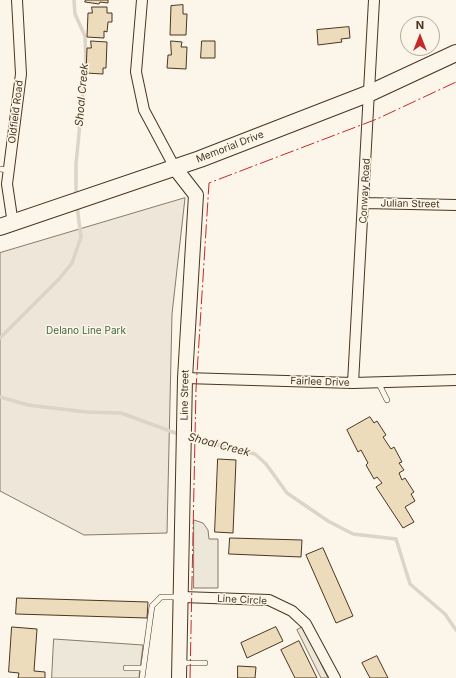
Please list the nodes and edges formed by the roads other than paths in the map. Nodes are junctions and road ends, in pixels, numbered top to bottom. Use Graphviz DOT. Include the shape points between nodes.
graph roads {
  1 [pos="18,0"];
  2 [pos="142,0"];
  3 [pos="374,0"];
  4 [pos="456,53"];
  5 [pos="370,93"];
  6 [pos="175,168"];
  7 [pos="4,170"];
  8 [pos="364,204"];
  9 [pos="456,205"];
  10 [pos="6,226"];
  11 [pos="185,378"];
  12 [pos="456,380"];
  13 [pos="378,382"];
  14 [pos="353,383"];
  15 [pos="387,400"];
  16 [pos="182,597"];
  17 [pos="179,663"];
  18 [pos="205,663"];
  19 [pos="126,668"];
  20 [pos="143,668"];
  21 [pos="142,678"];
  22 [pos="179,678"];
  23 [pos="335,678"];
  1 -- 7 [label="street, Oldfield Road" via="21,74"];
  2 -- 6 [label="street" via="136,72 144,110"];
  3 -- 5 [label="street, Conway Road"];
  4 -- 5 [label="main road, Memorial Drive"];
  5 -- 6 [label="main road, Memorial Drive"];
  5 -- 8 [label="street, Conway Road"];
  6 -- 10 [label="main road, Memorial Drive"];
  6 -- 11 [label="street, Line Street" via="196,195"];
  7 -- 10 [label="street, Oldfield Road" via="7,184"];
  8 -- 9 [label="street, Julian Street"];
  8 -- 14 [label="street, Conway Road"];
  11 -- 14 [label="street, Fairlee Drive"];
  11 -- 16 [label="street, Line Street"];
  12 -- 13 [label="street, Fairlee Drive"];
  13 -- 14 [label="street, Fairlee Drive"];
  13 -- 15 [label="lane"];
  16 -- 17 [label="street, Line Street"];
  16 -- 20 [label="lane" via="161,597 152,606"];
  16 -- 23 [label="street, Line Circle" via="269,600 292,611 306,624"];
  17 -- 18 [label="lane"];
  17 -- 22 [label="street, Line Street"];
  19 -- 20 [label="lane"];
  20 -- 21 [label="lane"];
}
